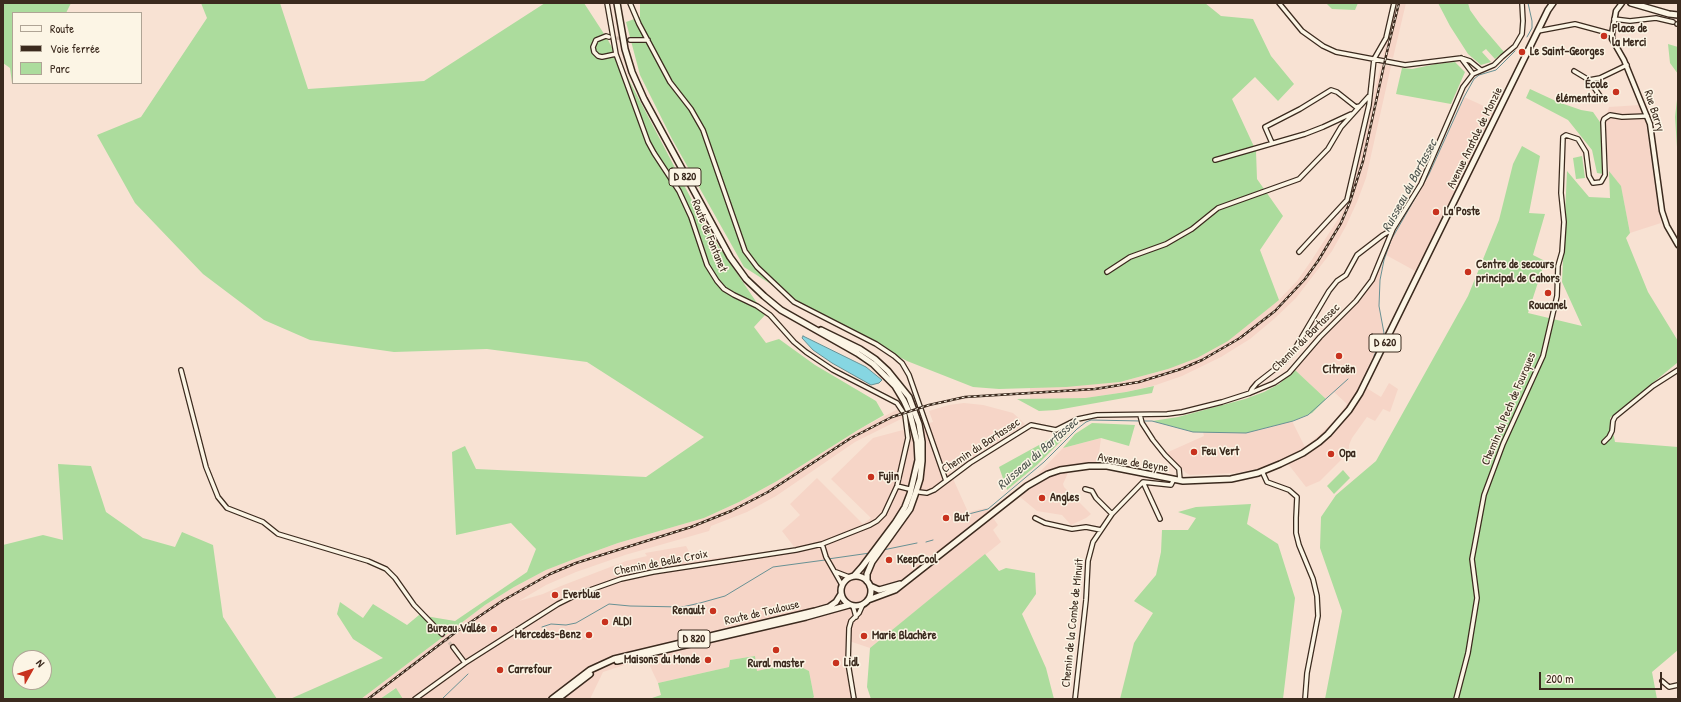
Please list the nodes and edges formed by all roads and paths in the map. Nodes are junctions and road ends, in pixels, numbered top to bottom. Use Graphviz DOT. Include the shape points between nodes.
graph roads {
  1 [pos="607,3"];
  2 [pos="617,3"];
  3 [pos="630,3"];
  4 [pos="1279,3"];
  5 [pos="1394,3"];
  6 [pos="1522,3"];
  7 [pos="1553,3"];
  8 [pos="1622,3"];
  9 [pos="1631,3"];
  10 [pos="1678,15"];
  11 [pos="1614,18"];
  12 [pos="1676,23"];
  13 [pos="1538,31"];
  14 [pos="1612,34"];
  15 [pos="609,37"];
  16 [pos="630,40"];
  17 [pos="648,40"];
  18 [pos="616,54"];
  19 [pos="1461,58"];
  20 [pos="1374,59"];
  21 [pos="1627,65"];
  22 [pos="1481,70"];
  23 [pos="1574,71"];
  24 [pos="1473,74"];
  25 [pos="1589,80"];
  26 [pos="1370,95"];
  27 [pos="1602,99"];
  28 [pos="1361,106"];
  29 [pos="1352,114"];
  30 [pos="1647,116"];
  31 [pos="1272,143"];
  32 [pos="1215,160"];
  33 [pos="1393,229"];
  34 [pos="1678,245"];
  35 [pos="1299,252"];
  36 [pos="1107,272"];
  37 [pos="181,370"];
  38 [pos="1678,370"];
  39 [pos="1250,393"];
  40 [pos="1140,416"];
  41 [pos="1604,442"];
  42 [pos="1262,471"];
  43 [pos="1177,480"];
  44 [pos="946,481"];
  45 [pos="1143,482"];
  46 [pos="897,486"];
  47 [pos="909,489"];
  48 [pos="1085,489"];
  49 [pos="919,492"];
  50 [pos="1112,514"];
  51 [pos="1035,518"];
  52 [pos="1160,519"];
  53 [pos="1101,530"];
  54 [pos="822,544"];
  55 [pos="870,560"];
  56 [pos="835,571"];
  57 [pos="851,577"];
  58 [pos="904,582"];
  59 [pos="869,584"];
  60 [pos="842,585"];
  61 [pos="841,594"];
  62 [pos="868,600"];
  63 [pos="863,604"];
  64 [pos="851,605"];
  65 [pos="856,617"];
  66 [pos="442,634"];
  67 [pos="453,647"];
  68 [pos="466,663"];
  69 [pos="1662,681"];
  70 [pos="1678,685"];
  71 [pos="415,699"];
  72 [pos="552,699"];
  73 [pos="558,699"];
  74 [pos="854,699"];
  75 [pos="1075,699"];
  76 [pos="1305,699"];
  77 [pos="1456,699"];
  1 -- 18 [label="street, Route de Fontanet"];
  2 -- 55 [label="main road, D 820" via="625,49 638,86 657,126 730,257 746,279 769,301 873,364 895,386 910,414 917,442 915,478 905,507"];
  3 -- 17 [label="street"];
  4 -- 20 [label="street" via="1294,23 1323,46 1344,55"];
  5 -- 20 [label="street" via="1386,38"];
  6 -- 22 [label="street, Chemin du Bartassec" via="1522,34 1515,46 1494,65"];
  7 -- 13 [label="main road, Avenue Anatole de Monzie / D 620"];
  8 -- 11 [label="street"];
  9 -- 10 [label="main road"];
  11 -- 12 [label="street" via="1630,21 1656,18"];
  11 -- 14 [label="street"];
  13 -- 14 [label="street" via="1575,24"];
  13 -- 42 [label="main road, Avenue Anatole de Monzie / D 620" via="1360,393 1349,410 1319,442 1291,460"];
  14 -- 21 [label="street, Rue Barry"];
  15 -- 18 [label="street" via="596,40 594,52 602,57"];
  16 -- 17 [label="street"];
  17 -- 44 [label="street" via="670,82 691,108 703,130 745,251 757,267 794,302 876,344 902,363 909,375"];
  18 -- 46 [label="street, Route de Fontanet" via="648,142 679,191 691,217 707,265 717,281 729,292 770,315 806,352 833,370 897,402 901,407 905,415 908,438"];
  19 -- 20 [label="street" via="1413,65"];
  19 -- 22 [label="street" via="1470,60"];
  19 -- 24 [label="street"];
  20 -- 26 [label="street"];
  21 -- 25 [label="street" via="1600,78"];
  21 -- 30 [label="street, Rue Barry"];
  22 -- 24 [label="street, Chemin du Bartassec"];
  23 -- 25 [label="street"];
  24 -- 33 [label="street, Chemin du Bartassec" via="1463,88 1420,184"];
  25 -- 27 [label="street"];
  26 -- 28 [label="street"];
  26 -- 35 [label="street" via="1347,200"];
  28 -- 29 [label="street"];
  28 -- 31 [label="street" via="1356,107 1338,92 1331,90 1265,127"];
  29 -- 31 [label="street" via="1324,127"];
  29 -- 36 [label="street" via="1328,149 1299,178 1218,208 1192,229 1166,244 1130,257"];
  30 -- 34 [label="street, Rue Barry" via="1662,211"];
  30 -- 77 [label="street, Chemin du Pech de Fourques" via="1610,116 1604,119 1605,175 1601,182 1594,182 1589,176 1586,152 1578,139 1566,135 1563,137 1561,193 1564,222 1557,296 1543,356 1503,444 1484,495 1472,559 1477,598 1468,653"];
  31 -- 32 [label="street"];
  33 -- 39 [label="street" via="1357,255 1346,275 1329,291 1293,352 1257,383"];
  33 -- 39 [label="street, Chemin du Bartassec" via="1375,274 1356,301 1316,341 1289,373 1274,383"];
  37 -- 66 [label="street" via="206,467 218,497 227,508 263,522 278,534 368,561 386,569 414,605"];
  38 -- 41 [label="street" via="1653,386 1615,417 1609,438"];
  39 -- 40 [label="street, Chemin du Bartassec" via="1182,412"];
  40 -- 43 [label="street" via="1152,440 1179,470"];
  40 -- 44 [label="street, Chemin du Bartassec" via="1097,415 1085,417 1056,430 1031,425"];
  42 -- 43 [label="main road, Avenue Anatole de Monzie / D 620" via="1231,479"];
  42 -- 76 [label="street" via="1267,482 1290,490 1297,497 1296,533 1317,596 1318,616 1307,673"];
  43 -- 45 [label="street" via="1171,485"];
  43 -- 58 [label="main road, Avenue de Beyne / D 620" via="1107,466 1071,468 1048,474 1027,486"];
  44 -- 49 [label="street, Chemin du Bartassec" via="927,493"];
  45 -- 50 [label="street, Chemin de la Combe de Minuit"];
  45 -- 52 [label="street"];
  46 -- 47 [label="street"];
  46 -- 54 [label="street, Chemin de Belle Croix" via="884,514 877,521"];
  48 -- 50 [label="street" via="1092,491"];
  50 -- 53 [label="street, Chemin de la Combe de Minuit"];
  51 -- 53 [label="street" via="1072,529 1086,527"];
  53 -- 75 [label="street, Chemin de la Combe de Minuit" via="1093,542 1088,560"];
  54 -- 56 [label="street" via="828,562"];
  54 -- 68 [label="street, Chemin de Belle Croix" via="659,571 602,585 558,604"];
  55 -- 57 [label="main road, D 820"];
  55 -- 59 [label="main road, D 820" via="867,574"];
  56 -- 57 [label="street"];
  56 -- 60 [label="street"];
  57 -- 59 [label="main road" via="864,578"];
  57 -- 60 [label="main road"];
  58 -- 59 [label="main road, Avenue de Beyne / D 620" via="879,590"];
  58 -- 62 [label="main road, Avenue de Beyne / D 620" via="895,590"];
  59 -- 62 [label="main road"];
  60 -- 61 [label="main road"];
  61 -- 64 [label="main road" via="845,602"];
  61 -- 72 [label="main road, Route de Toulouse / D 820" via="829,607 614,659 590,670"];
  62 -- 63 [label="main road"];
  63 -- 64 [label="main road"];
  63 -- 65 [label="street"];
  64 -- 65 [label="street"];
  64 -- 73 [label="main road, Route de Toulouse / D 820" via="616,661 595,671"];
  65 -- 74 [label="street" via="849,624 848,643"];
  67 -- 68 [label="street"];
  68 -- 71 [label="street, Chemin de Belle Croix"];
  69 -- 70 [label="street" via="1669,687"];
}
